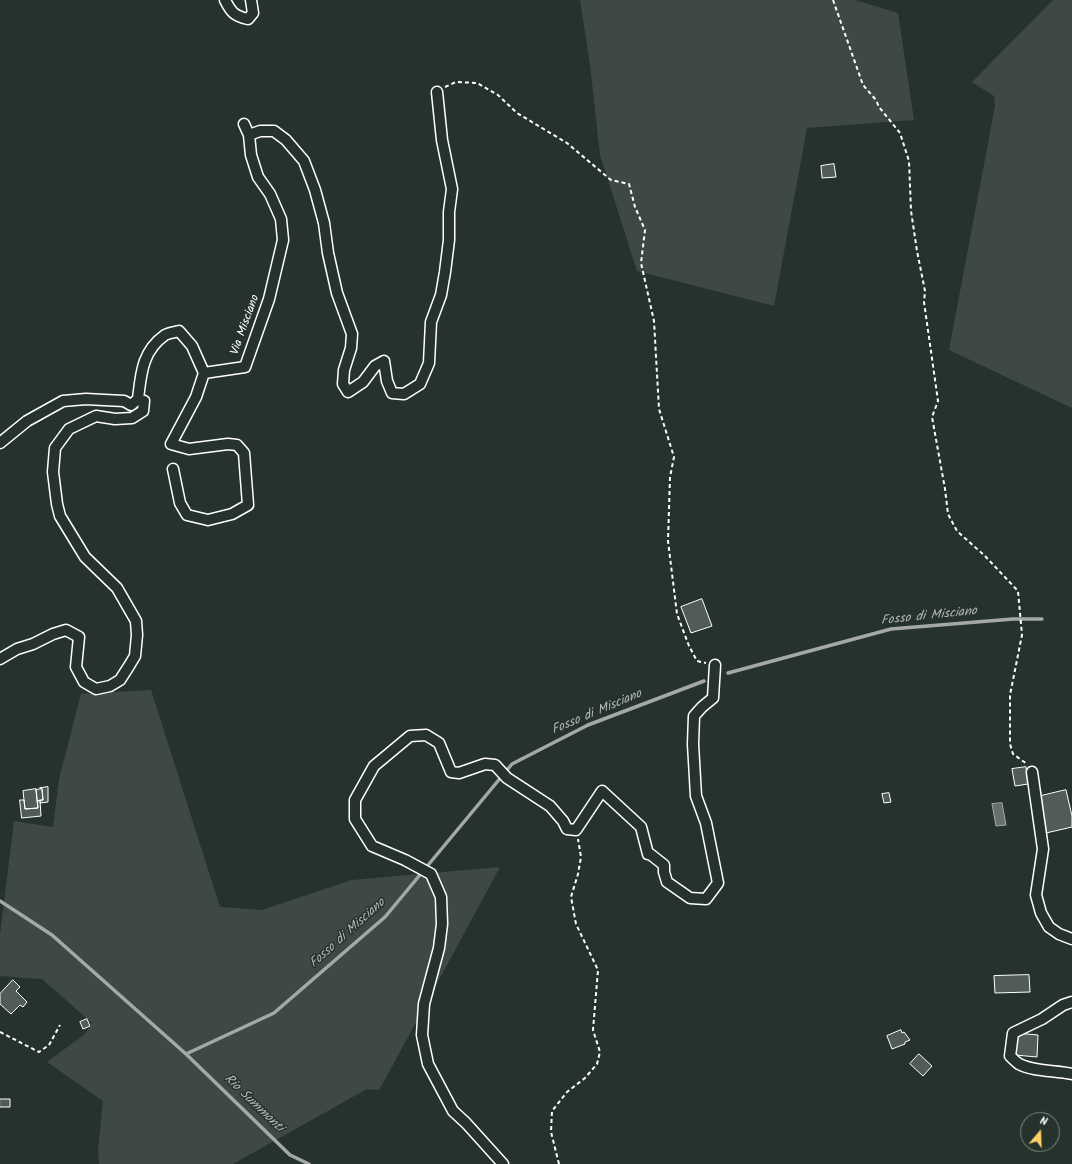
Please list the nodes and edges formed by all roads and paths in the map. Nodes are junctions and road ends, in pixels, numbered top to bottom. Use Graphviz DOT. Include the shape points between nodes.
graph roads {
  1 [pos="225,0"];
  2 [pos="251,0"];
  3 [pos="833,0"];
  4 [pos="437,92"];
  5 [pos="244,124"];
  6 [pos="249,135"];
  7 [pos="204,373"];
  8 [pos="138,399"];
  9 [pos="0,443"];
  10 [pos="173,469"];
  11 [pos="0,659"];
  12 [pos="715,665"];
  13 [pos="1032,772"];
  14 [pos="576,830"];
  15 [pos="1072,939"];
  16 [pos="1072,1002"];
  17 [pos="60,1025"];
  18 [pos="0,1032"];
  19 [pos="1072,1074"];
  20 [pos="503,1164"];
  21 [pos="559,1164"];
  1 -- 2 [label="street" via="230,11 248,19 253,13"];
  3 -- 13 [label="path" via="863,85 900,133 909,161 911,211 925,291 924,302 938,401 932,416 948,514 957,531 985,556 1018,592 1022,635 1010,695 1010,744 1013,754 1026,762"];
  4 -- 6 [label="street" via="442,140 452,189 448,246 441,295 431,322 429,363 420,384 404,394 392,392 387,381 384,361 376,366 363,382 348,392 343,384 352,334 337,293 315,190 304,161 286,140 274,131 260,131"];
  4 -- 12 [label="path" via="456,82 477,83 498,95 517,113 567,143 611,180 629,184 645,230 641,263 654,321 659,409 674,457 670,476 668,541 677,614 697,661"];
  5 -- 6 [label="street, Via Misciano"];
  6 -- 7 [label="street, Via Misciano" via="251,155 258,177 270,194 281,219 283,240 269,299 245,367"];
  7 -- 8 [label="street" via="192,346 179,331 165,334 148,351 141,371"];
  7 -- 10 [label="street" via="196,397 171,444 189,450 237,445 244,453 248,505 232,514 208,520 187,515 180,504"];
  8 -- 9 [label="street" via="131,405 124,401 63,401 27,421"];
  8 -- 11 [label="street" via="144,401 143,411 132,418 96,416 69,429 55,448 52,472 60,516 85,557 117,588 136,621 135,656 130,666 120,680 110,686 96,689 84,682 76,667 79,636 66,630 17,649"];
  12 -- 14 [label="street" via="713,698 694,716 696,796 706,823 718,883 706,899 690,898 667,882 664,865 648,854 641,827 602,791"];
  13 -- 15 [label="street" via="1042,848 1036,895 1041,913 1049,927"];
  14 -- 20 [label="street" via="567,829 550,806 507,778 495,765 485,764 459,774 451,772 439,743 426,735 410,736 374,766 355,800 354,819 372,846 430,874 441,897 442,924 439,948 424,1004 422,1035 428,1064 453,1110"];
  14 -- 21 [label="path" via="581,857 572,897 576,924 598,970 593,1030 600,1052 597,1064 585,1078 567,1092 552,1111 552,1132"];
  16 -- 19 [label="street" via="1063,1004 1042,1019 1013,1033 1010,1056 1020,1064 1034,1069"];
  17 -- 18 [label="path" via="49,1045 39,1052"];
}
